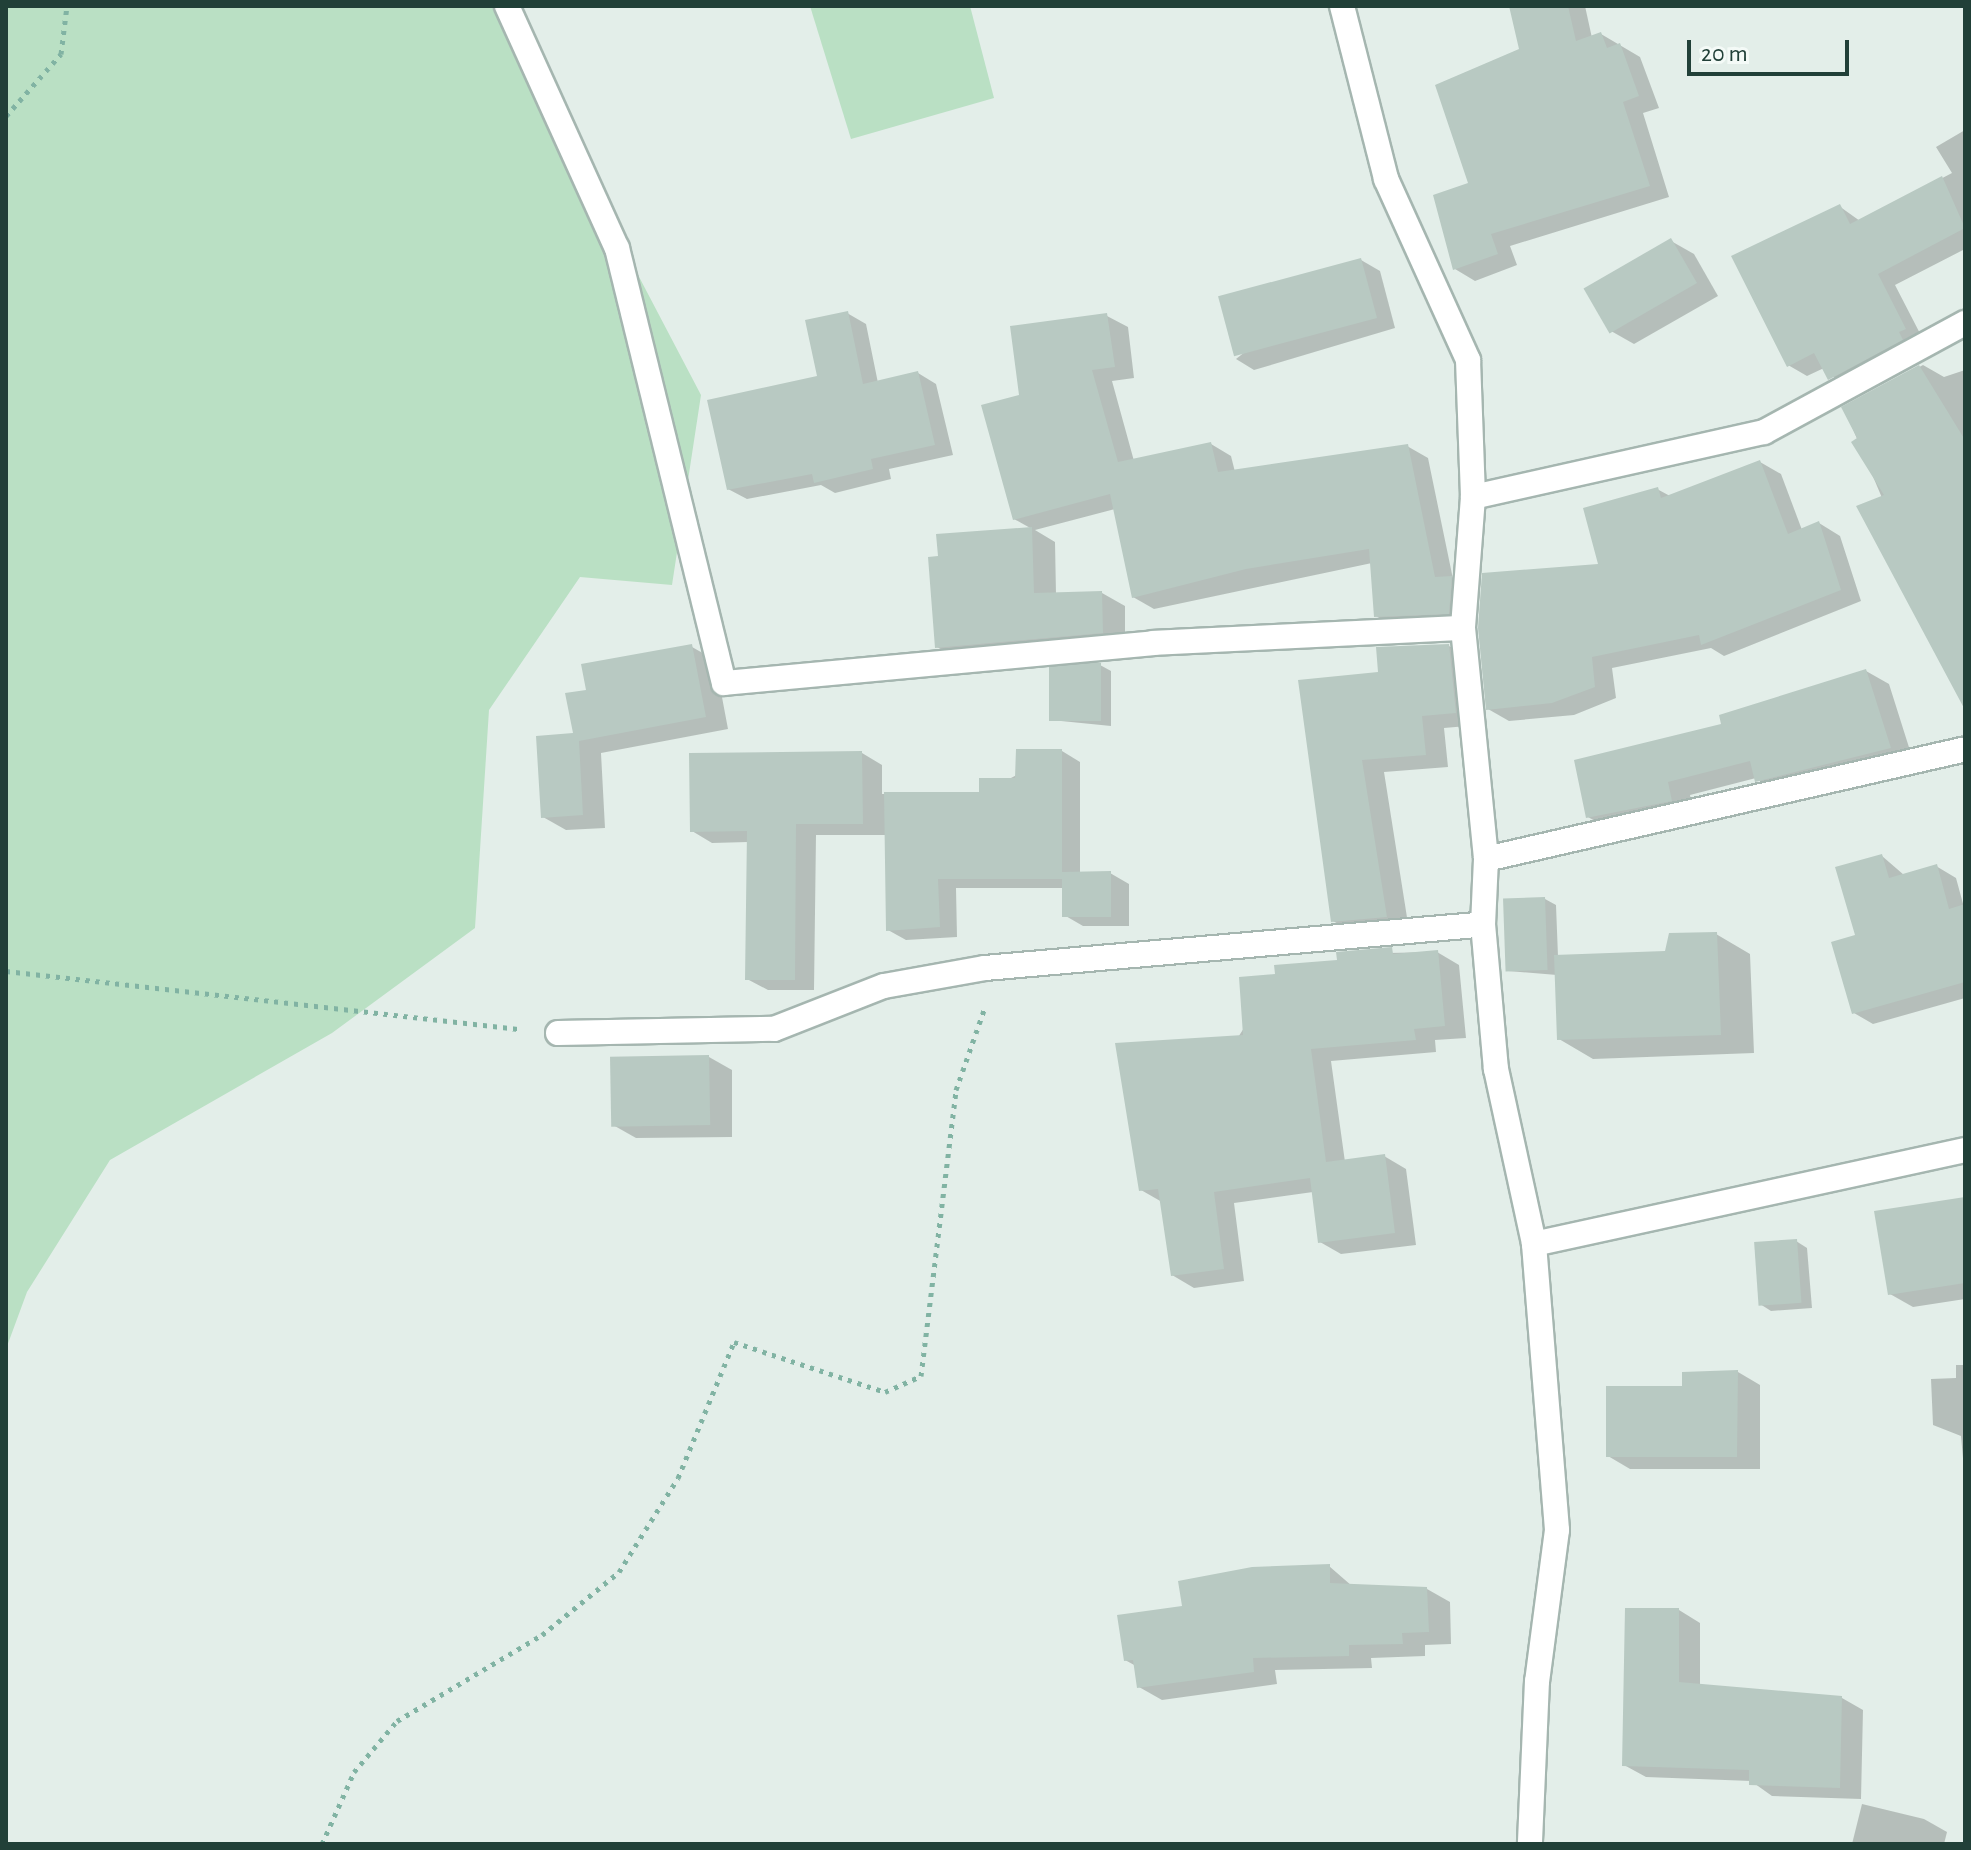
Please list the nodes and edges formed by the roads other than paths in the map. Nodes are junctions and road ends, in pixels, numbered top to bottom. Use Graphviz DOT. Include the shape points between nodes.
graph roads {
  1 [pos="507,6"];
  2 [pos="1342,6"];
  3 [pos="1965,323"];
  4 [pos="1473,497"];
  5 [pos="1463,628"];
  6 [pos="1965,749"];
  7 [pos="1486,859"];
  8 [pos="1483,924"];
  9 [pos="558,1033"];
  10 [pos="1965,1150"];
  11 [pos="1534,1244"];
  12 [pos="1530,1844"];
  1 -- 5 [label="street" via="617,248 724,683 1153,643"];
  2 -- 4 [label="street" via="1386,179 1468,360"];
  3 -- 4 [label="street" via="1764,432"];
  4 -- 5 [label="street"];
  5 -- 7 [label="street"];
  6 -- 7 [label="street"];
  7 -- 8 [label="street"];
  8 -- 9 [label="street" via="985,968 884,986 774,1029"];
  8 -- 11 [label="street" via="1496,1069"];
  10 -- 11 [label="street"];
  11 -- 12 [label="street" via="1557,1530 1537,1681"];
}
